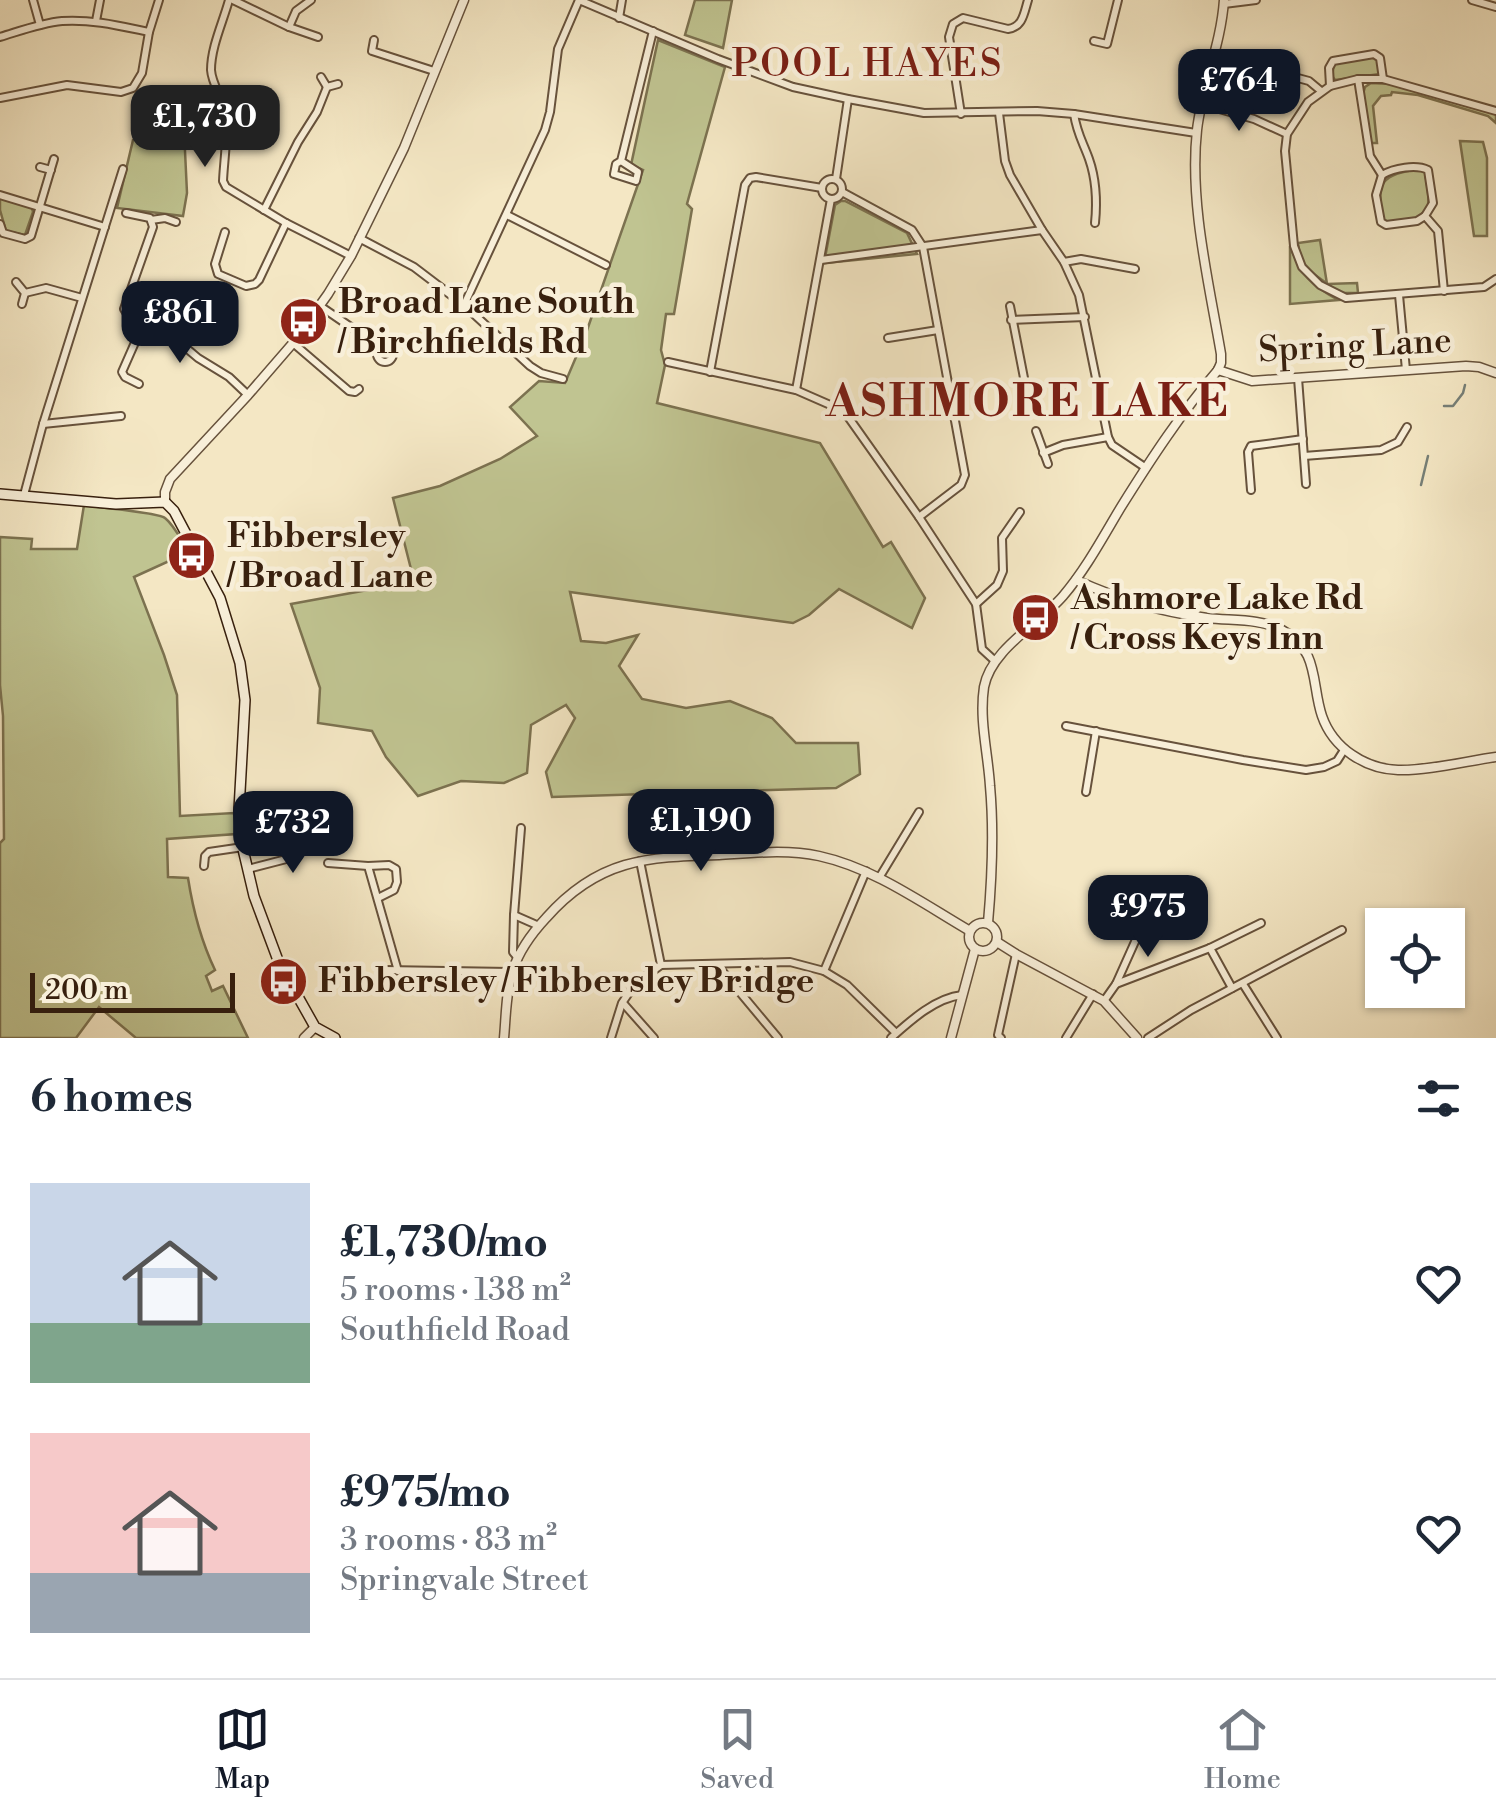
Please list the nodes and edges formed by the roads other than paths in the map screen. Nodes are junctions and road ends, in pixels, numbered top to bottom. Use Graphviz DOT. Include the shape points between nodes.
graph roads {
  1 [pos="33,0"];
  2 [pos="100,0"];
  3 [pos="159,0"];
  4 [pos="231,0"];
  5 [pos="311,0"];
  6 [pos="464,0"];
  7 [pos="579,0"];
  8 [pos="622,0"];
  9 [pos="1028,0"];
  10 [pos="1118,0"];
  11 [pos="1256,0"];
  12 [pos="1472,0"];
  13 [pos="1224,2"];
  14 [pos="1496,7"];
  15 [pos="619,18"];
  16 [pos="96,22"];
  17 [pos="40,24"];
  18 [pos="289,27"];
  19 [pos="653,31"];
  20 [pos="149,32"];
  21 [pos="318,37"];
  22 [pos="0,38"];
  23 [pos="374,40"];
  24 [pos="1094,41"];
  25 [pos="434,71"];
  26 [pos="1283,74"];
  27 [pos="321,77"];
  28 [pos="1358,79"];
  29 [pos="1382,79"];
  30 [pos="338,84"];
  31 [pos="1330,86"];
  32 [pos="328,87"];
  33 [pos="1321,91"];
  34 [pos="0,98"];
  35 [pos="848,99"];
  36 [pos="1202,104"];
  37 [pos="1496,111"];
  38 [pos="999,113"];
  39 [pos="960,114"];
  40 [pos="1074,114"];
  41 [pos="1196,133"];
  42 [pos="1287,134"];
  43 [pos="54,160"];
  44 [pos="622,161"];
  45 [pos="40,167"];
  46 [pos="123,168"];
  47 [pos="50,170"];
  48 [pos="1382,175"];
  49 [pos="836,179"];
  50 [pos="822,188"];
  51 [pos="842,192"];
  52 [pos="0,195"];
  53 [pos="831,199"];
  54 [pos="39,206"];
  55 [pos="264,210"];
  56 [pos="126,212"];
  57 [pos="507,216"];
  58 [pos="1425,216"];
  59 [pos="151,220"];
  60 [pos="176,222"];
  61 [pos="286,223"];
  62 [pos="1095,223"];
  63 [pos="0,224"];
  64 [pos="105,227"];
  65 [pos="1042,230"];
  66 [pos="226,232"];
  67 [pos="359,238"];
  68 [pos="923,248"];
  69 [pos="350,256"];
  70 [pos="820,260"];
  71 [pos="1064,262"];
  72 [pos="606,265"];
  73 [pos="1134,269"];
  74 [pos="1496,279"];
  75 [pos="16,282"];
  76 [pos="1444,290"];
  77 [pos="26,293"];
  78 [pos="1399,295"];
  79 [pos="204,297"];
  80 [pos="82,298"];
  81 [pos="22,304"];
  82 [pos="464,305"];
  83 [pos="320,306"];
  84 [pos="1010,306"];
  85 [pos="1085,317"];
  86 [pos="1011,320"];
  87 [pos="144,322"];
  88 [pos="938,330"];
  89 [pos="888,338"];
  90 [pos="293,343"];
  91 [pos="184,346"];
  92 [pos="380,347"];
  93 [pos="668,362"];
  94 [pos="1218,370"];
  95 [pos="1406,370"];
  96 [pos="710,372"];
  97 [pos="1496,373"];
  98 [pos="1024,378"];
  99 [pos="1298,378"];
  100 [pos="562,379"];
  101 [pos="138,384"];
  102 [pos="359,389"];
  103 [pos="796,390"];
  104 [pos="248,395"];
  105 [pos="101,408"];
  106 [pos="121,416"];
  107 [pos="101,418"];
  108 [pos="43,424"];
  109 [pos="1408,426"];
  110 [pos="1036,430"];
  111 [pos="1108,437"];
  112 [pos="1303,440"];
  113 [pos="1044,453"];
  114 [pos="1304,456"];
  115 [pos="1048,464"];
  116 [pos="1146,468"];
  117 [pos="1306,484"];
  118 [pos="1251,490"];
  119 [pos="0,494"];
  120 [pos="24,496"];
  121 [pos="165,502"];
  122 [pos="1020,512"];
  123 [pos="919,517"];
  124 [pos="1076,580"];
  125 [pos="976,604"];
  126 [pos="994,662"];
  127 [pos="1066,726"];
  128 [pos="1096,731"];
  129 [pos="1344,750"];
  130 [pos="1496,756"];
  131 [pos="1086,792"];
  132 [pos="919,812"];
  133 [pos="521,828"];
  134 [pos="242,846"];
  135 [pos="298,846"];
  136 [pos="639,860"];
  137 [pos="328,862"];
  138 [pos="204,866"];
  139 [pos="368,866"];
  140 [pos="247,869"];
  141 [pos="866,871"];
  142 [pos="880,878"];
  143 [pos="1156,897"];
  144 [pos="378,898"];
  145 [pos="514,915"];
  146 [pos="988,923"];
  147 [pos="1261,923"];
  148 [pos="539,926"];
  149 [pos="1342,930"];
  150 [pos="970,931"];
  151 [pos="997,942"];
  152 [pos="1210,948"];
  153 [pos="976,949"];
  154 [pos="1016,954"];
  155 [pos="518,958"];
  156 [pos="662,965"];
  157 [pos="718,965"];
  158 [pos="384,970"];
  159 [pos="398,971"];
  160 [pos="512,972"];
  161 [pos="824,972"];
  162 [pos="1116,984"];
  163 [pos="1242,984"];
  164 [pos="1232,988"];
  165 [pos="1093,994"];
  166 [pos="962,995"];
  167 [pos="1104,1001"];
  168 [pos="622,1002"];
  169 [pos="315,1027"];
  170 [pos="893,1036"];
  171 [pos="304,1038"];
  172 [pos="336,1038"];
  173 [pos="504,1038"];
  174 [pos="612,1038"];
  175 [pos="654,1038"];
  176 [pos="778,1038"];
  177 [pos="951,1038"];
  178 [pos="1001,1038"];
  179 [pos="1066,1038"];
  180 [pos="1138,1038"];
  181 [pos="1148,1038"];
  182 [pos="1277,1038"];
  1 -- 17 [label="street"];
  2 -- 16 [label="street"];
  3 -- 20 [label="street"];
  4 -- 18 [label="street"];
  4 -- 55 [label="street" via="212,58 226,119 222,181"];
  5 -- 18 [label="street"];
  6 -- 25 [label="street"];
  7 -- 15 [label="street"];
  7 -- 57 [label="street" via="558,49 545,130"];
  8 -- 15 [label="street"];
  9 -- 39 [label="street" via="1016,28 954,21 949,36"];
  10 -- 24 [label="street" via="1106,44"];
  11 -- 13 [label="street"];
  12 -- 14 [label="street"];
  13 -- 36 [label="street"];
  15 -- 19 [label="street"];
  16 -- 17 [label="street"];
  16 -- 20 [label="street"];
  17 -- 22 [label="street"];
  18 -- 21 [label="street"];
  19 -- 35 [label="street" via="794,87"];
  19 -- 44 [label="street"];
  20 -- 34 [label="street" via="142,73 129,90 66,85"];
  23 -- 25 [label="street" via="372,51"];
  25 -- 67 [label="street"];
  26 -- 33 [label="street"];
  27 -- 32 [label="street"];
  28 -- 29 [label="street"];
  28 -- 31 [label="street"];
  28 -- 48 [label="street" via="1370,156"];
  29 -- 31 [label="street" via="1374,54 1333,61"];
  29 -- 37 [label="street"];
  30 -- 32 [label="street"];
  31 -- 33 [label="street"];
  32 -- 55 [label="street"];
  33 -- 42 [label="street"];
  35 -- 39 [label="street"];
  35 -- 49 [label="street"];
  36 -- 41 [label="street"];
  36 -- 42 [label="street"];
  38 -- 39 [label="street"];
  38 -- 40 [label="street"];
  38 -- 65 [label="street" via="1005,161"];
  40 -- 41 [label="street"];
  40 -- 62 [label="street" via="1089,160"];
  41 -- 94 [label="street"];
  42 -- 78 [label="street" via="1294,246 1302,267 1339,296"];
  43 -- 47 [label="street"];
  45 -- 47 [label="street"];
  46 -- 64 [label="street"];
  47 -- 54 [label="street"];
  48 -- 58 [label="street" via="1376,195 1381,222"];
  48 -- 58 [label="street" via="1428,170 1432,203"];
  49 -- 50 [label="street"];
  49 -- 51 [label="street"];
  50 -- 53 [label="street"];
  50 -- 96 [label="street" via="756,177 745,185"];
  51 -- 53 [label="street"];
  51 -- 68 [label="street" via="912,230"];
  52 -- 54 [label="street"];
  53 -- 70 [label="street"];
  54 -- 63 [label="street" via="31,236 3,233"];
  54 -- 64 [label="street"];
  55 -- 61 [label="street"];
  56 -- 59 [label="street"];
  57 -- 72 [label="street"];
  57 -- 82 [label="street"];
  58 -- 76 [label="street" via="1438,231"];
  59 -- 60 [label="street"];
  59 -- 87 [label="street" via="124,305"];
  61 -- 66 [label="street" via="251,286 218,274"];
  61 -- 69 [label="street"];
  64 -- 80 [label="street"];
  65 -- 68 [label="street"];
  65 -- 71 [label="street"];
  67 -- 69 [label="street"];
  67 -- 82 [label="street" via="414,267"];
  68 -- 70 [label="street"];
  68 -- 88 [label="street"];
  69 -- 83 [label="street"];
  70 -- 103 [label="street"];
  71 -- 73 [label="street"];
  71 -- 85 [label="street"];
  74 -- 76 [label="street" via="1484,287"];
  75 -- 77 [label="street"];
  76 -- 78 [label="street"];
  77 -- 80 [label="street" via="46,288"];
  77 -- 81 [label="street"];
  78 -- 95 [label="street"];
  79 -- 91 [label="street"];
  80 -- 108 [label="street"];
  82 -- 100 [label="street" via="530,366"];
  83 -- 90 [label="street"];
  83 -- 92 [label="street"];
  84 -- 86 [label="street"];
  85 -- 86 [label="street"];
  85 -- 111 [label="street"];
  86 -- 98 [label="street"];
  87 -- 91 [label="street"];
  87 -- 101 [label="street" via="122,372"];
  88 -- 89 [label="street"];
  88 -- 123 [label="street" via="966,475"];
  90 -- 102 [label="street" via="349,391"];
  90 -- 104 [label="street"];
  91 -- 104 [label="street"];
  93 -- 96 [label="street"];
  94 -- 99 [label="street, Spring Lane" via="1252,381"];
  94 -- 116 [label="street"];
  95 -- 97 [label="street, Spring Lane" via="1466,366"];
  95 -- 99 [label="street, Spring Lane"];
  96 -- 103 [label="street"];
  99 -- 112 [label="street"];
  103 -- 123 [label="street" via="844,412"];
  104 -- 121 [label="street" via="170,479"];
  105 -- 107 [label="street"];
  106 -- 107 [label="street"];
  107 -- 108 [label="street"];
  108 -- 120 [label="street"];
  109 -- 114 [label="street" via="1382,450"];
  110 -- 113 [label="street"];
  111 -- 113 [label="street"];
  111 -- 116 [label="street"];
  112 -- 114 [label="street"];
  112 -- 118 [label="street" via="1251,446"];
  113 -- 115 [label="street"];
  114 -- 117 [label="street"];
  116 -- 124 [label="street"];
  119 -- 120 [label="main road"];
  120 -- 121 [label="main road"];
  121 -- 134 [label="main road" via="220,598 240,664"];
  122 -- 125 [label="street" via="1002,538 1000,578"];
  123 -- 125 [label="street"];
  124 -- 126 [label="street"];
  124 -- 129 [label="street" via="1184,614 1283,631 1312,664 1322,718"];
  125 -- 126 [label="street" via="982,649"];
  126 -- 146 [label="street" via="984,688 992,800"];
  127 -- 128 [label="street"];
  128 -- 129 [label="street" via="1306,770 1337,761"];
  128 -- 131 [label="street"];
  129 -- 130 [label="street" via="1376,767 1404,770"];
  132 -- 142 [label="street"];
  133 -- 145 [label="street"];
  134 -- 138 [label="street" via="210,852"];
  134 -- 140 [label="main road"];
  135 -- 140 [label="street" via="298,856"];
  136 -- 141 [label="street" via="780,853"];
  136 -- 148 [label="street" via="588,880"];
  136 -- 156 [label="street"];
  137 -- 139 [label="street"];
  139 -- 144 [label="street"];
  139 -- 144 [label="street" via="396,869 394,890"];
  140 -- 169 [label="main road" via="280,963"];
  141 -- 142 [label="street"];
  141 -- 161 [label="street"];
  142 -- 150 [label="street"];
  143 -- 162 [label="street"];
  144 -- 159 [label="street"];
  145 -- 148 [label="street"];
  145 -- 155 [label="street"];
  146 -- 150 [label="street"];
  146 -- 151 [label="street"];
  147 -- 152 [label="street"];
  148 -- 155 [label="street"];
  149 -- 163 [label="street"];
  150 -- 153 [label="street"];
  151 -- 153 [label="street" via="989,950"];
  151 -- 154 [label="street"];
  152 -- 162 [label="street"];
  152 -- 164 [label="street"];
  153 -- 166 [label="street"];
  154 -- 165 [label="street"];
  154 -- 178 [label="street"];
  155 -- 160 [label="street"];
  156 -- 157 [label="street"];
  156 -- 168 [label="street"];
  157 -- 161 [label="street" via="790,962"];
  157 -- 176 [label="street"];
  158 -- 159 [label="street"];
  159 -- 160 [label="street"];
  160 -- 173 [label="street"];
  161 -- 170 [label="street" via="848,984"];
  162 -- 167 [label="street"];
  163 -- 164 [label="street"];
  163 -- 182 [label="street"];
  164 -- 181 [label="street"];
  165 -- 167 [label="street"];
  165 -- 179 [label="street"];
  166 -- 170 [label="street" via="932,1007"];
  166 -- 177 [label="street"];
  167 -- 180 [label="street"];
  168 -- 174 [label="street"];
  168 -- 175 [label="street"];
  169 -- 171 [label="street"];
  169 -- 172 [label="main road"];
}
